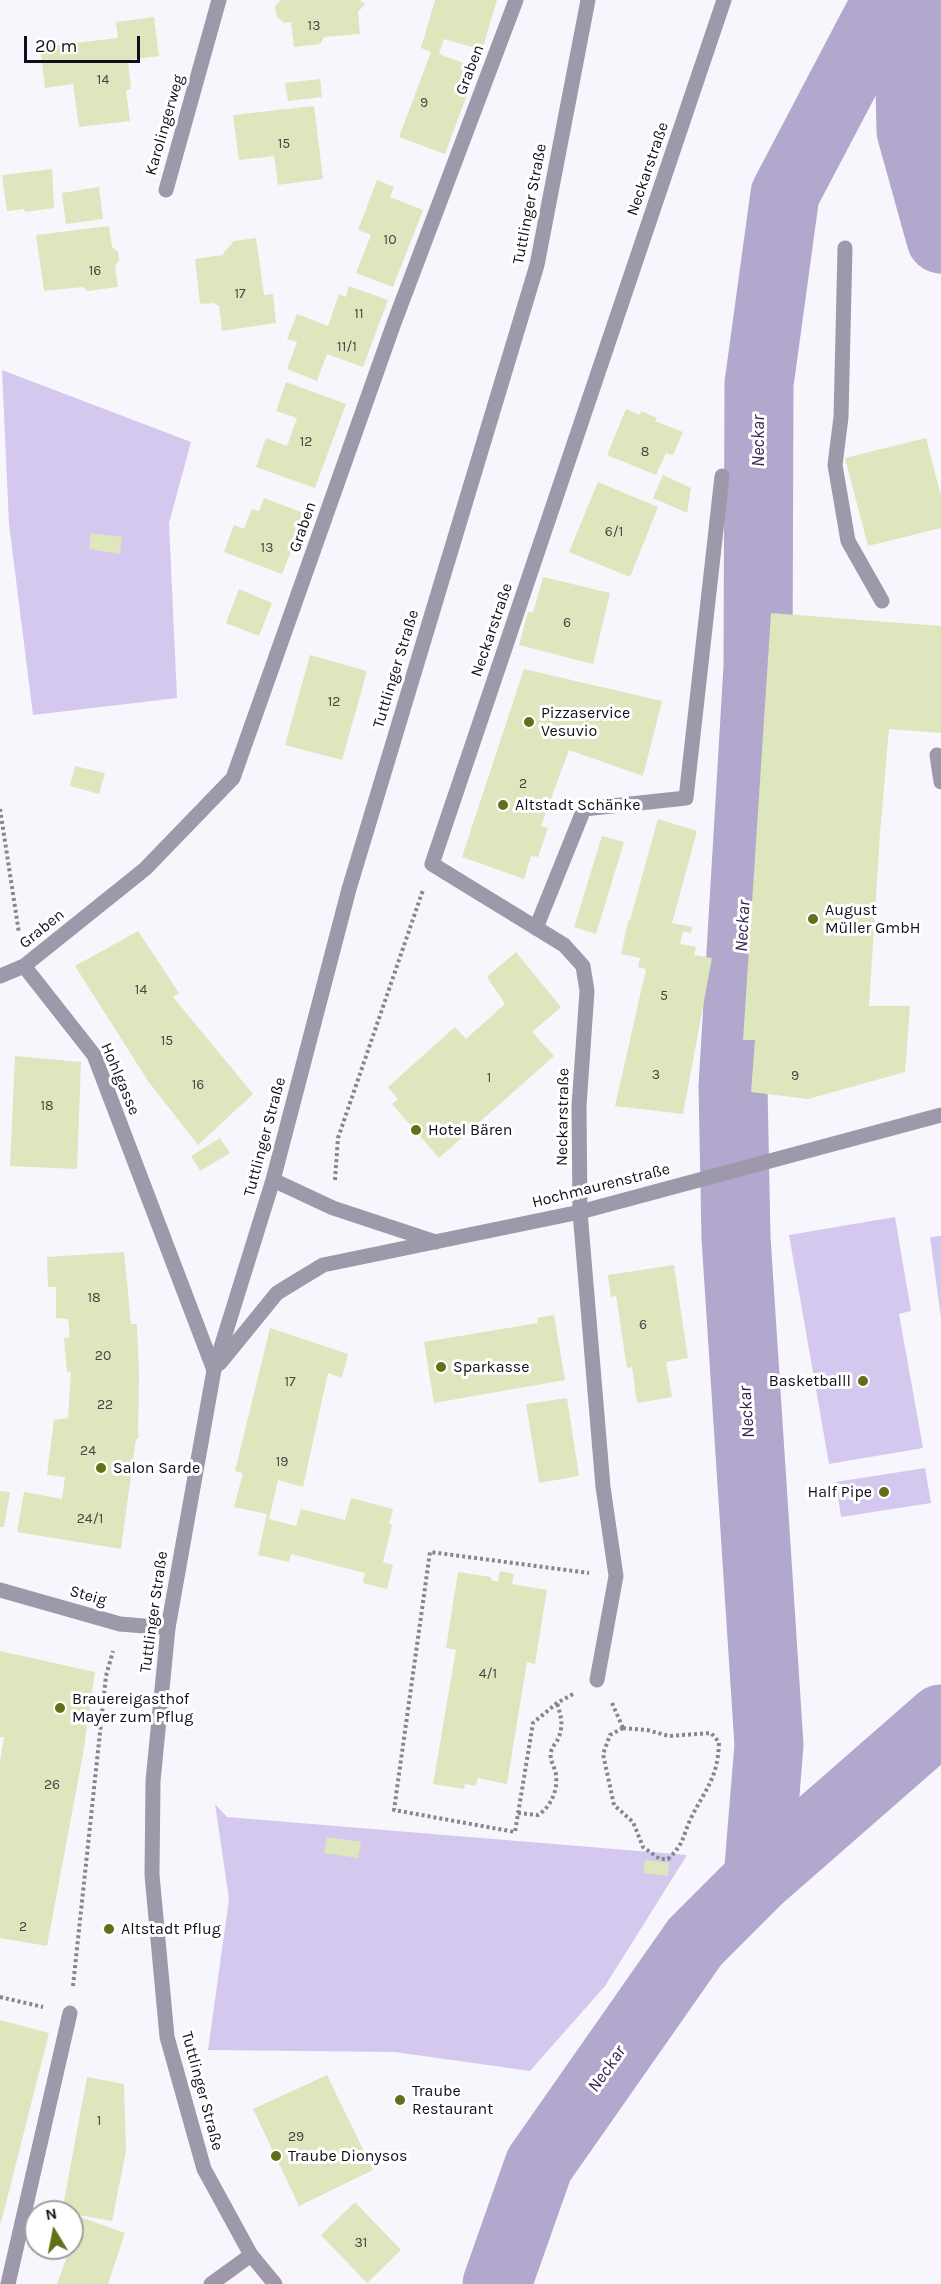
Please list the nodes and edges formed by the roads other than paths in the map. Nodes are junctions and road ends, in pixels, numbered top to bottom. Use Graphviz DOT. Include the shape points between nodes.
graph roads {
  1 [pos="219,0"];
  2 [pos="516,0"];
  3 [pos="588,0"];
  4 [pos="724,0"];
  5 [pos="166,190"];
  6 [pos="845,248"];
  7 [pos="722,476"];
  8 [pos="882,601"];
  9 [pos="937,755"];
  10 [pos="941,782"];
  11 [pos="536,928"];
  12 [pos="0,966"];
  13 [pos="24,966"];
  14 [pos="0,976"];
  15 [pos="941,1114"];
  16 [pos="273,1180"];
  17 [pos="580,1212"];
  18 [pos="436,1242"];
  19 [pos="214,1370"];
  20 [pos="0,1590"];
  21 [pos="168,1628"];
  22 [pos="597,1680"];
  23 [pos="70,2013"];
  24 [pos="251,2255"];
  25 [pos="8,2284"];
  26 [pos="211,2284"];
  27 [pos="275,2284"];
  1 -- 5 [label="street, Karolingerweg"];
  2 -- 13 [label="street, Graben" via="394,323 233,778 145,869"];
  3 -- 16 [label="street, Tuttlinger Straße" via="537,265 348,889"];
  4 -- 11 [label="street, Neckarstraße" via="432,864"];
  6 -- 8 [label="street" via="841,417 835,465 848,541"];
  7 -- 11 [label="street" via="686,798 584,809"];
  9 -- 10 [label="street"];
  11 -- 17 [label="street, Neckarstraße" via="564,945 583,966 587,991 579,1106"];
  12 -- 13 [label="street"];
  13 -- 14 [label="street, Graben"];
  13 -- 19 [label="street, Hohlgasse" via="94,1055"];
  15 -- 17 [label="street, Hochmaurenstraße"];
  16 -- 18 [label="street" via="333,1208"];
  16 -- 19 [label="street, Tuttlinger Straße"];
  17 -- 18 [label="street, Hochmaurenstraße"];
  17 -- 22 [label="street, Neckarstraße" via="603,1487 616,1576"];
  18 -- 19 [label="street, Hochmaurenstraße" via="323,1265 277,1293"];
  19 -- 21 [label="street, Tuttlinger Straße"];
  20 -- 21 [label="street, Steig" via="120,1624"];
  21 -- 24 [label="street, Tuttlinger Straße" via="153,1781 152,1875 167,2037 204,2169"];
  23 -- 25 [label="street"];
  24 -- 26 [label="street"];
  24 -- 27 [label="street, Tuttlinger Straße"];
}
